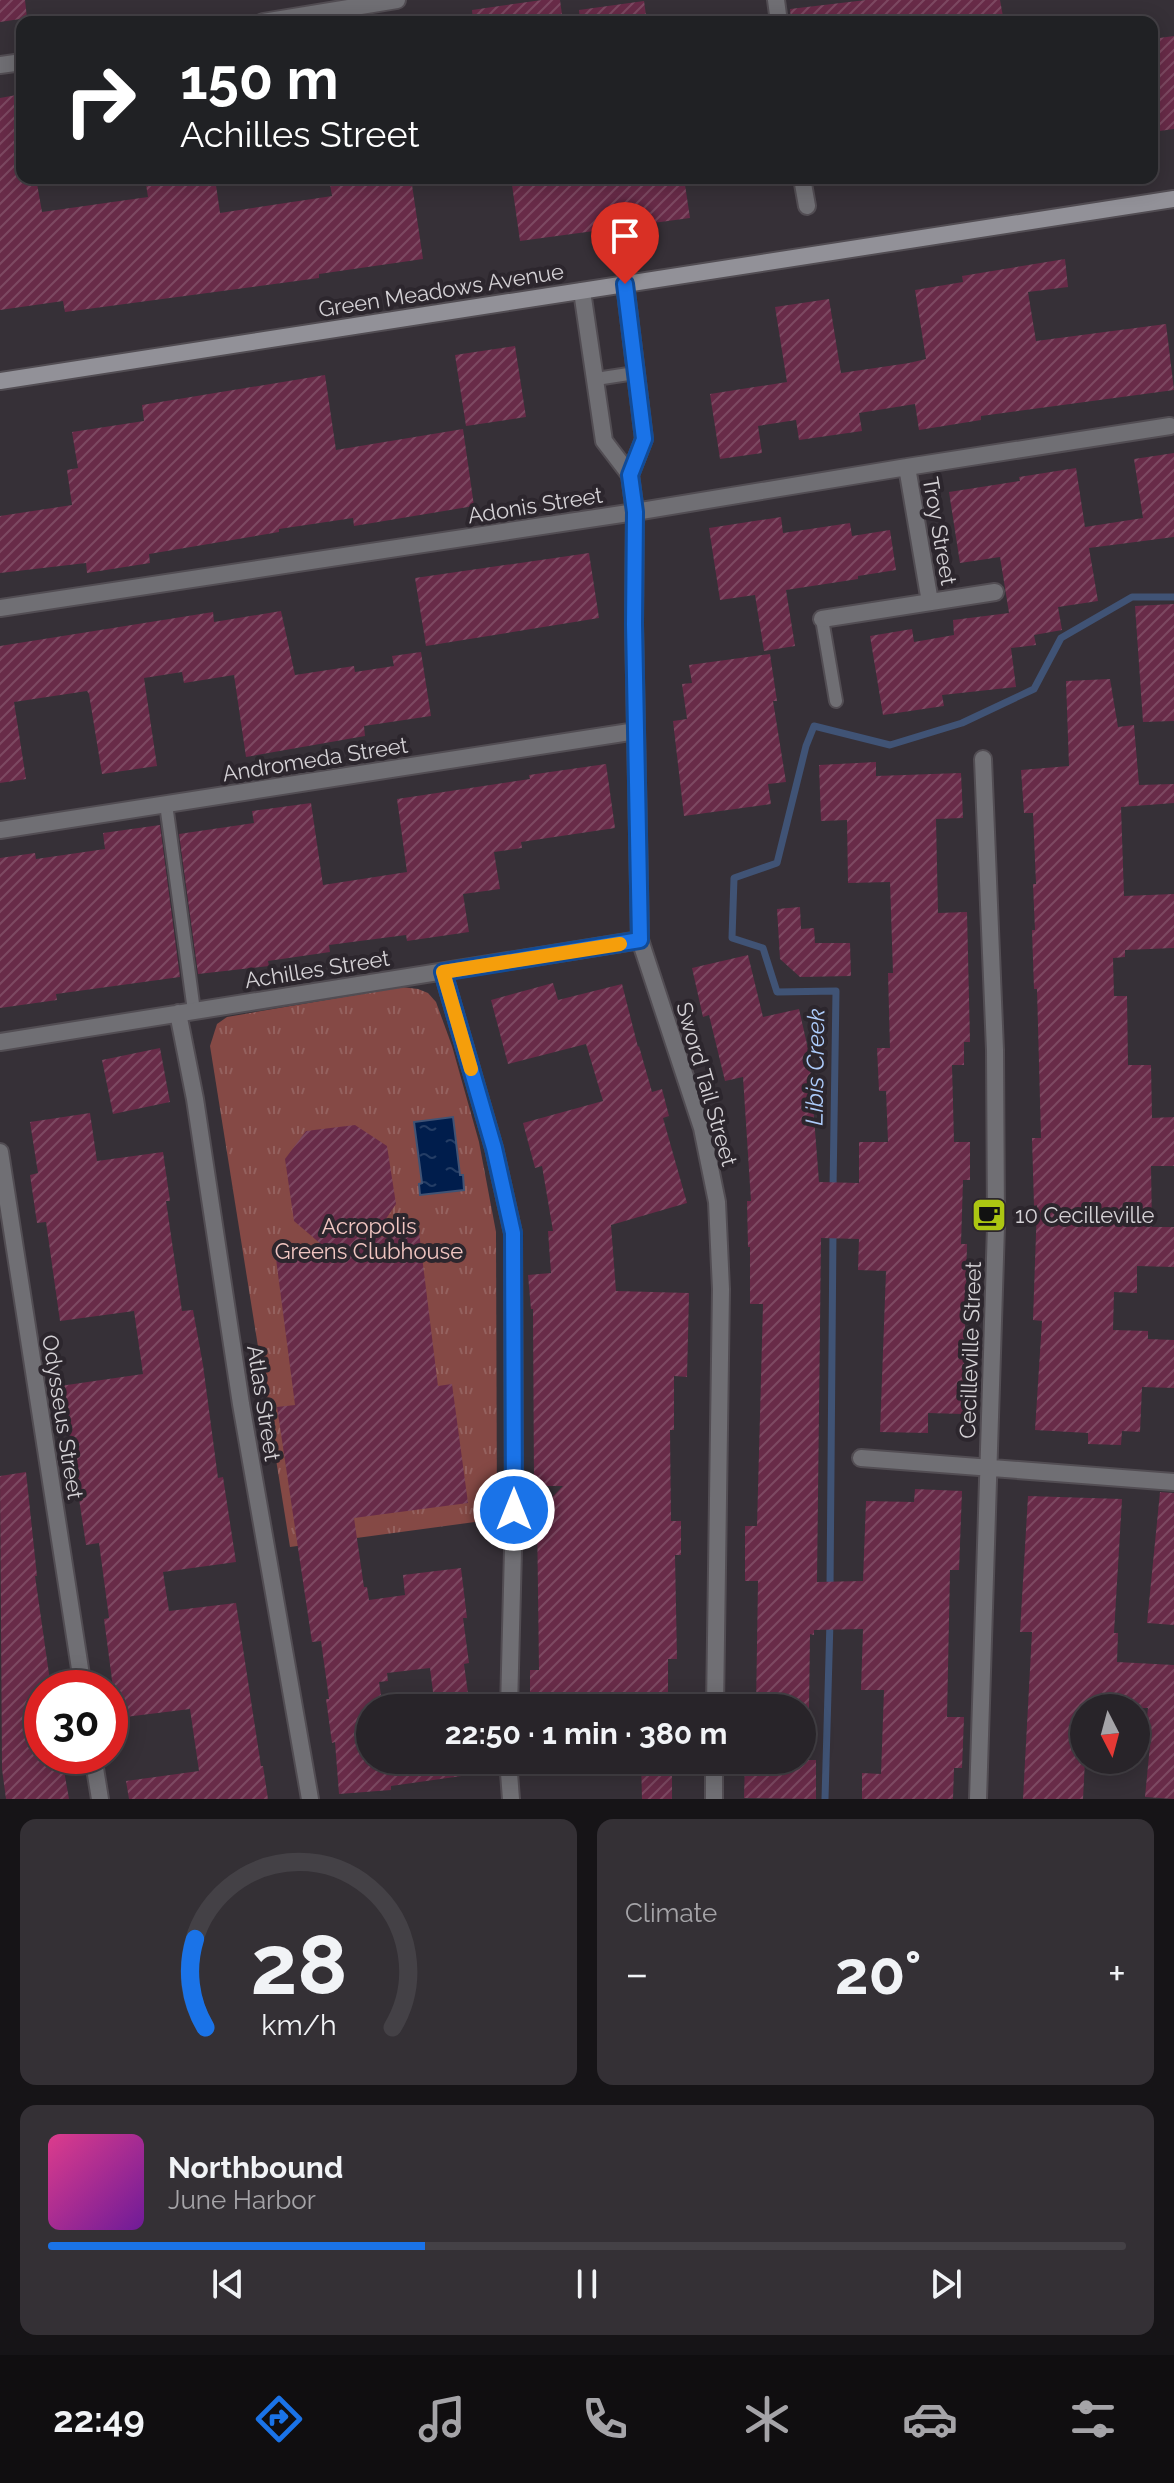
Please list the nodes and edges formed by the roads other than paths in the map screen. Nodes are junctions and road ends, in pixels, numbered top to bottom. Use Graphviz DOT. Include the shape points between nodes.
graph roads {
  1 [pos="397,0"];
  2 [pos="300,16"];
  3 [pos="803,184"];
  4 [pos="1174,199"];
  5 [pos="807,206"];
  6 [pos="625,284"];
  7 [pos="582,291"];
  8 [pos="635,373"];
  9 [pos="596,379"];
  10 [pos="0,381"];
  11 [pos="1170,426"];
  12 [pos="907,467"];
  13 [pos="630,475"];
  14 [pos="635,512"];
  15 [pos="995,592"];
  16 [pos="930,602"];
  17 [pos="0,608"];
  18 [pos="822,619"];
  19 [pos="836,701"];
  20 [pos="636,731"];
  21 [pos="983,759"];
  22 [pos="166,804"];
  23 [pos="0,830"];
  24 [pos="640,940"];
  25 [pos="443,972"];
  26 [pos="186,1012"];
  27 [pos="0,1042"];
  28 [pos="0,1152"];
  29 [pos="861,1458"];
  30 [pos="989,1469"];
  31 [pos="1174,1482"];
  32 [pos="80,1670"];
  33 [pos="509,1694"];
  34 [pos="715,1694"];
  35 [pos="96,1774"];
  36 [pos="509,1774"];
  37 [pos="714,1774"];
  38 [pos="100,1799"];
  39 [pos="310,1799"];
  40 [pos="511,1799"];
  41 [pos="714,1799"];
  42 [pos="978,1799"];
  1 -- 2 [label="street"];
  3 -- 5 [label="street"];
  4 -- 6 [label="street, Green Meadows Avenue"];
  6 -- 7 [label="street, Green Meadows Avenue"];
  6 -- 8 [label="street, Sword Tail Street"];
  7 -- 9 [label="street, Sword Tail Street"];
  7 -- 10 [label="street, Green Meadows Avenue"];
  8 -- 9 [label="lane"];
  8 -- 13 [label="street, Sword Tail Street" via="644,439"];
  9 -- 13 [label="street, Sword Tail Street" via="604,441"];
  11 -- 12 [label="street, Adonis Street"];
  12 -- 14 [label="street, Adonis Street"];
  12 -- 16 [label="street, Troy Street"];
  13 -- 14 [label="street, Sword Tail Street"];
  14 -- 17 [label="street, Adonis Street"];
  14 -- 20 [label="street, Sword Tail Street"];
  15 -- 16 [label="street, Troy Street"];
  16 -- 18 [label="street, Troy Street"];
  18 -- 19 [label="lane"];
  20 -- 22 [label="street, Andromeda Street"];
  20 -- 24 [label="street, Sword Tail Street"];
  21 -- 30 [label="street, Cecilleville Street" via="995,1066"];
  22 -- 23 [label="street, Andromeda Street"];
  22 -- 26 [label="lane"];
  24 -- 25 [label="street, Achilles Street"];
  24 -- 34 [label="street, Sword Tail Street" via="702,1128 717,1202 721,1289"];
  25 -- 26 [label="street, Achilles Street"];
  25 -- 33 [label="street" via="513,1233"];
  26 -- 27 [label="street, Achilles Street"];
  26 -- 39 [label="street, Atlas Street" via="241,1404"];
  28 -- 32 [label="street, Odysseus Street"];
  29 -- 30 [label="street"];
  30 -- 31 [label="street"];
  30 -- 42 [label="street, Cecilleville Street"];
  35 -- 38 [label="street"];
  36 -- 40 [label="street"];
  37 -- 41 [label="street"];
}
